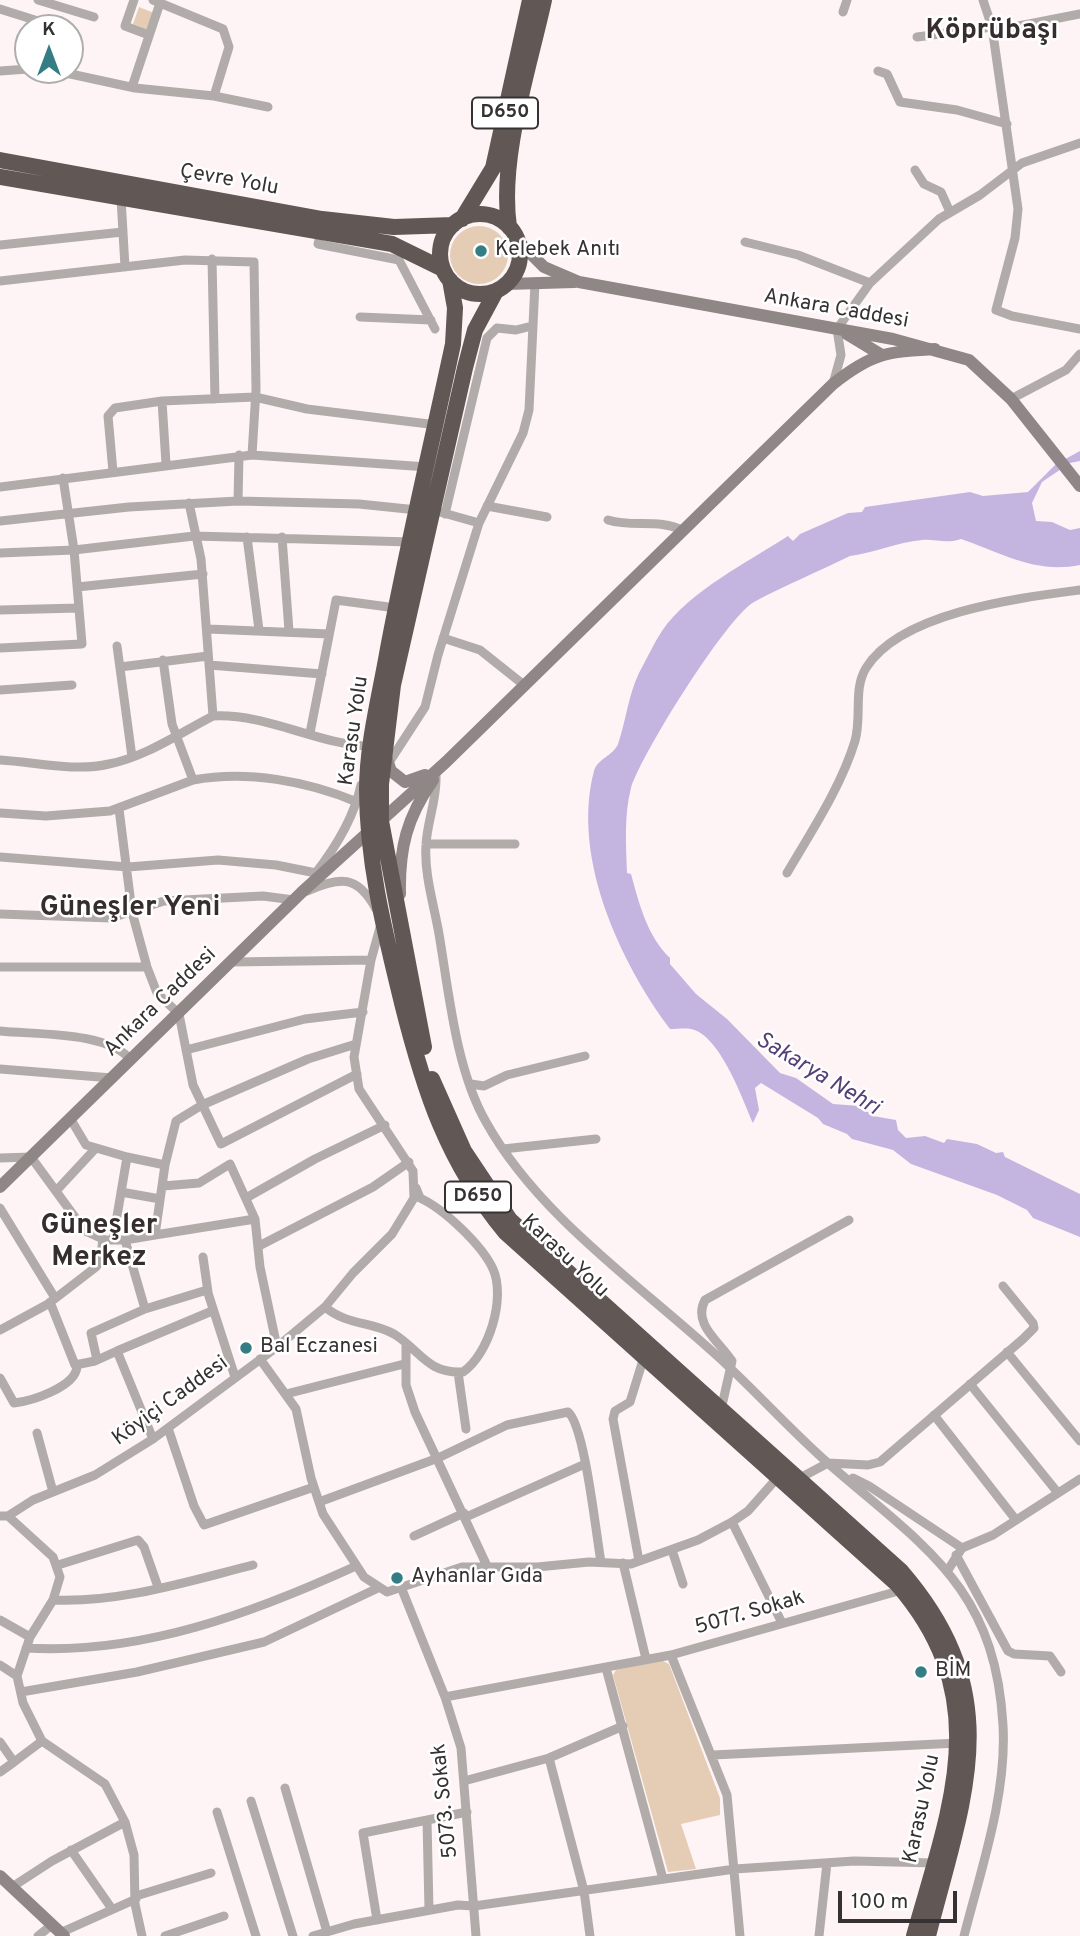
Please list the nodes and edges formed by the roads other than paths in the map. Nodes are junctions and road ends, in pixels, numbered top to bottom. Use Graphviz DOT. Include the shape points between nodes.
graph roads {
  1 [pos="38,0"];
  2 [pos="134,0"];
  3 [pos="530,0"];
  4 [pos="544,0"];
  5 [pos="847,0"];
  6 [pos="983,0"];
  7 [pos="156,2"];
  8 [pos="843,12"];
  9 [pos="1080,14"];
  10 [pos="94,17"];
  11 [pos="992,29"];
  12 [pos="149,35"];
  13 [pos="917,37"];
  14 [pos="878,71"];
  15 [pos="84,77"];
  16 [pos="132,87"];
  17 [pos="214,96"];
  18 [pos="268,107"];
  19 [pos="1007,124"];
  20 [pos="1080,143"];
  21 [pos="0,160"];
  22 [pos="915,170"];
  23 [pos="1012,172"];
  24 [pos="0,177"];
  25 [pos="121,198"];
  26 [pos="950,212"];
  27 [pos="457,222"];
  28 [pos="509,226"];
  29 [pos="123,232"];
  30 [pos="321,232"];
  31 [pos="518,241"];
  32 [pos="745,242"];
  33 [pos="0,245"];
  34 [pos="212,259"];
  35 [pos="125,267"];
  36 [pos="446,275"];
  37 [pos="0,281"];
  38 [pos="579,282"];
  39 [pos="535,283"];
  40 [pos="870,283"];
  41 [pos="501,287"];
  42 [pos="360,317"];
  43 [pos="532,326"];
  44 [pos="837,329"];
  45 [pos="1080,329"];
  46 [pos="935,349"];
  47 [pos="880,354"];
  48 [pos="1080,354"];
  49 [pos="833,384"];
  50 [pos="255,397"];
  51 [pos="215,399"];
  52 [pos="1011,399"];
  53 [pos="162,401"];
  54 [pos="437,425"];
  55 [pos="252,455"];
  56 [pos="239,456"];
  57 [pos="166,464"];
  58 [pos="428,467"];
  59 [pos="113,472"];
  60 [pos="63,478"];
  61 [pos="1080,486"];
  62 [pos="0,487"];
  63 [pos="238,501"];
  64 [pos="189,503"];
  65 [pos="487,506"];
  66 [pos="432,512"];
  67 [pos="68,514"];
  68 [pos="547,517"];
  69 [pos="608,520"];
  70 [pos="0,521"];
  71 [pos="479,523"];
  72 [pos="684,531"];
  73 [pos="194,536"];
  74 [pos="247,537"];
  75 [pos="282,537"];
  76 [pos="411,542"];
  77 [pos="74,550"];
  78 [pos="0,553"];
  79 [pos="203,575"];
  80 [pos="77,587"];
  81 [pos="1080,590"];
  82 [pos="79,608"];
  83 [pos="396,608"];
  84 [pos="0,610"];
  85 [pos="208,629"];
  86 [pos="259,630"];
  87 [pos="289,631"];
  88 [pos="329,634"];
  89 [pos="443,638"];
  90 [pos="117,646"];
  91 [pos="0,648"];
  92 [pos="163,660"];
  93 [pos="209,661"];
  94 [pos="120,667"];
  95 [pos="322,674"];
  96 [pos="72,685"];
  97 [pos="524,685"];
  98 [pos="0,690"];
  99 [pos="214,716"];
  100 [pos="310,733"];
  101 [pos="176,734"];
  102 [pos="377,746"];
  103 [pos="132,757"];
  104 [pos="0,760"];
  105 [pos="446,761"];
  106 [pos="388,764"];
  107 [pos="436,776"];
  108 [pos="193,780"];
  109 [pos="357,802"];
  110 [pos="119,809"];
  111 [pos="0,813"];
  112 [pos="381,821"];
  113 [pos="368,832"];
  114 [pos="426,844"];
  115 [pos="514,844"];
  116 [pos="0,857"];
  117 [pos="128,867"];
  118 [pos="316,873"];
  119 [pos="787,873"];
  120 [pos="298,896"];
  121 [pos="132,912"];
  122 [pos="0,915"];
  123 [pos="382,919"];
  124 [pos="404,954"];
  125 [pos="370,960"];
  126 [pos="231,962"];
  127 [pos="0,967"];
  128 [pos="147,967"];
  129 [pos="363,1012"];
  130 [pos="179,1014"];
  131 [pos="0,1031"];
  132 [pos="356,1044"];
  133 [pos="186,1050"];
  134 [pos="585,1056"];
  135 [pos="131,1059"];
  136 [pos="0,1069"];
  137 [pos="357,1074"];
  138 [pos="112,1078"];
  139 [pos="471,1084"];
  140 [pos="202,1105"];
  141 [pos="70,1118"];
  142 [pos="385,1125"];
  143 [pos="596,1139"];
  144 [pos="95,1149"];
  145 [pos="503,1149"];
  146 [pos="30,1157"];
  147 [pos="127,1157"];
  148 [pos="0,1158"];
  149 [pos="409,1162"];
  150 [pos="165,1165"];
  151 [pos="163,1186"];
  152 [pos="0,1187"];
  153 [pos="415,1188"];
  154 [pos="56,1191"];
  155 [pos="121,1192"];
  156 [pos="246,1198"];
  157 [pos="160,1199"];
  158 [pos="0,1208"];
  159 [pos="255,1219"];
  160 [pos="849,1220"];
  161 [pos="155,1235"];
  162 [pos="108,1239"];
  163 [pos="125,1240"];
  164 [pos="259,1246"];
  165 [pos="203,1257"];
  166 [pos="1003,1286"];
  167 [pos="208,1292"];
  168 [pos="53,1300"];
  169 [pos="325,1307"];
  170 [pos="145,1309"];
  171 [pos="212,1311"];
  172 [pos="0,1330"];
  173 [pos="406,1344"];
  174 [pos="277,1347"];
  175 [pos="117,1351"];
  176 [pos="1007,1352"];
  177 [pos="260,1359"];
  178 [pos="97,1360"];
  179 [pos="643,1360"];
  180 [pos="404,1364"];
  181 [pos="77,1367"];
  182 [pos="731,1369"];
  183 [pos="458,1372"];
  184 [pos="234,1377"];
  185 [pos="0,1378"];
  186 [pos="970,1384"];
  187 [pos="286,1394"];
  188 [pos="721,1410"];
  189 [pos="934,1415"];
  190 [pos="168,1428"];
  191 [pos="467,1429"];
  192 [pos="37,1433"];
  193 [pos="153,1439"];
  194 [pos="1080,1441"];
  195 [pos="438,1458"];
  196 [pos="828,1463"];
  197 [pos="585,1464"];
  198 [pos="839,1472"];
  199 [pos="778,1477"];
  200 [pos="798,1479"];
  201 [pos="1080,1479"];
  202 [pos="314,1487"];
  203 [pos="53,1492"];
  204 [pos="1058,1493"];
  205 [pos="319,1502"];
  206 [pos="465,1515"];
  207 [pos="4,1516"];
  208 [pos="1016,1520"];
  209 [pos="732,1522"];
  210 [pos="414,1536"];
  211 [pos="672,1550"];
  212 [pos="959,1551"];
  213 [pos="639,1561"];
  214 [pos="601,1562"];
  215 [pos="622,1563"];
  216 [pos="58,1565"];
  217 [pos="253,1565"];
  218 [pos="356,1566"];
  219 [pos="487,1566"];
  220 [pos="948,1570"];
  221 [pos="683,1584"];
  222 [pos="158,1587"];
  223 [pos="401,1587"];
  224 [pos="378,1588"];
  225 [pos="902,1590"];
  226 [pos="53,1600"];
  227 [pos="0,1620"];
  228 [pos="782,1623"];
  229 [pos="30,1637"];
  230 [pos="26,1648"];
  231 [pos="671,1655"];
  232 [pos="646,1659"];
  233 [pos="0,1665"];
  234 [pos="606,1668"];
  235 [pos="1061,1672"];
  236 [pos="17,1676"];
  237 [pos="20,1692"];
  238 [pos="445,1697"];
  239 [pos="623,1727"];
  240 [pos="42,1741"];
  241 [pos="0,1742"];
  242 [pos="958,1743"];
  243 [pos="713,1755"];
  244 [pos="549,1758"];
  245 [pos="14,1762"];
  246 [pos="0,1772"];
  247 [pos="464,1782"];
  248 [pos="285,1788"];
  249 [pos="251,1801"];
  250 [pos="217,1812"];
  251 [pos="467,1812"];
  252 [pos="427,1820"];
  253 [pos="125,1822"];
  254 [pos="71,1850"];
  255 [pos="827,1863"];
  256 [pos="934,1863"];
  257 [pos="735,1868"];
  258 [pos="211,1873"];
  259 [pos="0,1876"];
  260 [pos="663,1879"];
  261 [pos="12,1887"];
  262 [pos="584,1891"];
  263 [pos="136,1898"];
  264 [pos="474,1906"];
  265 [pos="112,1909"];
  266 [pos="429,1910"];
  267 [pos="224,1916"];
  268 [pos="377,1920"];
  269 [pos="59,1931"];
  270 [pos="348,1931"];
  271 [pos="327,1932"];
  272 [pos="38,1936"];
  273 [pos="142,1936"];
  274 [pos="165,1936"];
  275 [pos="256,1936"];
  276 [pos="293,1936"];
  277 [pos="313,1936"];
  278 [pos="476,1936"];
  279 [pos="590,1936"];
  280 [pos="740,1936"];
  281 [pos="819,1936"];
  282 [pos="914,1936"];
  283 [pos="928,1936"];
  284 [pos="964,1936"];
  1 -- 10 [label="street"];
  2 -- 12 [label="street" via="125,26"];
  3 -- 27 [label="highway, D650" via="493,168"];
  4 -- 28 [label="highway, D650" via="508,164 505,198"];
  5 -- 8 [label="street"];
  6 -- 11 [label="street"];
  7 -- 12 [label="street"];
  7 -- 17 [label="street" via="223,29 229,47"];
  9 -- 11 [label="street"];
  11 -- 13 [label="street"];
  11 -- 19 [label="street"];
  12 -- 16 [label="street"];
  14 -- 19 [label="street" via="887,74 901,102 957,110"];
  15 -- 16 [label="street"];
  16 -- 17 [label="street"];
  17 -- 18 [label="street"];
  19 -- 23 [label="street"];
  20 -- 23 [label="street" via="1034,158"];
  21 -- 27 [label="highway, Çevre Yolu" via="323,219 394,227"];
  22 -- 26 [label="street" via="923,184 941,192"];
  23 -- 26 [label="street"];
  23 -- 45 [label="street" via="1018,209 1015,238 996,310"];
  24 -- 25 [label="highway, Çevre Yolu"];
  25 -- 29 [label="street"];
  25 -- 30 [label="highway, Çevre Yolu"];
  26 -- 40 [label="street"];
  27 -- 28 [label="highway" via="487,215"];
  27 -- 36 [label="highway" via="441,245"];
  28 -- 31 [label="highway"];
  29 -- 33 [label="street"];
  29 -- 35 [label="street"];
  30 -- 36 [label="highway, Çevre Yolu" via="392,244"];
  30 -- 42 [label="street" via="318,244 399,260 433,324"];
  31 -- 38 [label="main road" via="544,267"];
  31 -- 41 [label="highway" via="519,264"];
  32 -- 40 [label="street" via="798,255"];
  34 -- 35 [label="street"];
  34 -- 50 [label="street" via="254,262"];
  34 -- 51 [label="street"];
  35 -- 37 [label="street"];
  36 -- 41 [label="highway" via="471,293"];
  36 -- 54 [label="highway, Karasu Yolu / D650" via="454,330"];
  38 -- 39 [label="main road"];
  38 -- 44 [label="main road, Ankara Caddesi"];
  39 -- 41 [label="main road"];
  39 -- 43 [label="street"];
  40 -- 44 [label="street"];
  41 -- 66 [label="highway, Karasu Yolu / D650" via="475,330"];
  43 -- 65 [label="street" via="529,410 523,433"];
  43 -- 66 [label="street" via="497,328 488,338"];
  44 -- 46 [label="main road, Ankara Caddesi"];
  44 -- 47 [label="main road"];
  44 -- 49 [label="street" via="841,355"];
  46 -- 47 [label="main road"];
  46 -- 52 [label="main road, Ankara Caddesi" via="969,360"];
  47 -- 49 [label="main road"];
  48 -- 52 [label="street" via="1066,370"];
  49 -- 72 [label="main road"];
  50 -- 51 [label="street"];
  50 -- 54 [label="street" via="307,409"];
  50 -- 55 [label="street"];
  51 -- 53 [label="street"];
  52 -- 61 [label="main road, Ankara Caddesi"];
  53 -- 57 [label="street"];
  53 -- 59 [label="street" via="115,408 108,416"];
  54 -- 58 [label="highway, Karasu Yolu / D650"];
  55 -- 56 [label="street"];
  55 -- 58 [label="street"];
  56 -- 57 [label="street"];
  56 -- 63 [label="street"];
  57 -- 59 [label="street"];
  58 -- 66 [label="highway, Karasu Yolu / D650"];
  59 -- 60 [label="street"];
  60 -- 62 [label="street"];
  60 -- 67 [label="street"];
  63 -- 64 [label="street"];
  63 -- 66 [label="street" via="359,504"];
  64 -- 67 [label="street"];
  64 -- 73 [label="street"];
  65 -- 68 [label="street"];
  65 -- 71 [label="street"];
  66 -- 71 [label="street"];
  66 -- 76 [label="highway, Karasu Yolu / D650"];
  66 -- 102 [label="highway, Karasu Yolu / D650"];
  67 -- 70 [label="street"];
  67 -- 77 [label="street"];
  69 -- 72 [label="street" via="670,524"];
  71 -- 89 [label="street"];
  72 -- 97 [label="main road"];
  73 -- 74 [label="street"];
  73 -- 77 [label="street"];
  73 -- 79 [label="street"];
  74 -- 75 [label="street"];
  74 -- 86 [label="street"];
  75 -- 76 [label="street"];
  75 -- 87 [label="street"];
  76 -- 83 [label="highway, Karasu Yolu / D650"];
  77 -- 78 [label="street"];
  77 -- 80 [label="street"];
  79 -- 80 [label="street"];
  79 -- 85 [label="street"];
  80 -- 82 [label="street"];
  81 -- 119 [label="street" via="944,617 908,631 878,653 859,684 854,744"];
  82 -- 84 [label="street"];
  82 -- 91 [label="street" via="82,644"];
  83 -- 88 [label="street" via="335,600"];
  83 -- 102 [label="highway, Karasu Yolu / D650"];
  85 -- 86 [label="street"];
  85 -- 93 [label="street"];
  86 -- 87 [label="street"];
  87 -- 88 [label="street"];
  88 -- 95 [label="street"];
  89 -- 97 [label="street" via="480,650"];
  89 -- 106 [label="street" via="425,707"];
  90 -- 94 [label="street"];
  92 -- 93 [label="street"];
  92 -- 94 [label="street"];
  92 -- 101 [label="street"];
  93 -- 95 [label="street"];
  93 -- 99 [label="street"];
  94 -- 103 [label="street"];
  95 -- 100 [label="street"];
  96 -- 98 [label="street"];
  97 -- 105 [label="main road"];
  99 -- 100 [label="street"];
  99 -- 101 [label="street"];
  100 -- 102 [label="street" via="351,746"];
  101 -- 103 [label="street"];
  101 -- 108 [label="street"];
  102 -- 106 [label="main road"];
  102 -- 109 [label="street"];
  102 -- 112 [label="highway, Karasu Yolu / D650"];
  102 -- 113 [label="highway, Karasu Yolu / D650"];
  103 -- 104 [label="street" via="82,767"];
  105 -- 106 [label="main road" via="412,782 396,777"];
  105 -- 107 [label="main road"];
  105 -- 112 [label="main road, Ankara Caddesi"];
  107 -- 114 [label="street"];
  107 -- 124 [label="main road" via="412,812 402,854"];
  108 -- 109 [label="street" via="241,775"];
  108 -- 110 [label="street"];
  109 -- 118 [label="street" via="337,845"];
  110 -- 111 [label="street" via="46,816"];
  110 -- 117 [label="street"];
  112 -- 113 [label="main road, Ankara Caddesi"];
  112 -- 124 [label="highway, Karasu Yolu / D650"];
  113 -- 120 [label="main road, Ankara Caddesi"];
  113 -- 123 [label="highway, Karasu Yolu / D650"];
  114 -- 115 [label="street"];
  114 -- 139 [label="street" via="449,994"];
  116 -- 117 [label="street"];
  117 -- 118 [label="street" via="218,860"];
  117 -- 121 [label="street"];
  118 -- 120 [label="street"];
  120 -- 121 [label="street" via="164,901"];
  120 -- 123 [label="street" via="331,881 350,881 367,892"];
  120 -- 126 [label="main road, Ankara Caddesi"];
  121 -- 122 [label="street" via="111,918"];
  121 -- 128 [label="street"];
  123 -- 125 [label="street"];
  123 -- 179 [label="highway, Karasu Yolu / D650" via="429,1103 461,1171 505,1233"];
  124 -- 188 [label="highway, Karasu Yolu / D650" via="434,1086 484,1184 530,1240"];
  125 -- 126 [label="street"];
  125 -- 129 [label="street"];
  126 -- 130 [label="main road, Ankara Caddesi"];
  127 -- 128 [label="street"];
  128 -- 130 [label="street" via="157,993"];
  129 -- 132 [label="street"];
  129 -- 133 [label="street" via="305,1019"];
  130 -- 133 [label="street"];
  130 -- 135 [label="main road, Ankara Caddesi"];
  131 -- 135 [label="street" via="98,1041 122,1049"];
  132 -- 137 [label="street"];
  132 -- 140 [label="street" via="308,1059"];
  133 -- 140 [label="street"];
  134 -- 139 [label="street" via="507,1074 484,1086"];
  135 -- 138 [label="main road, Ankara Caddesi"];
  136 -- 138 [label="street"];
  137 -- 140 [label="street" via="221,1144"];
  137 -- 142 [label="street" via="359,1089"];
  138 -- 141 [label="main road, Ankara Caddesi"];
  139 -- 145 [label="street" via="484,1119"];
  140 -- 150 [label="street" via="178,1117"];
  141 -- 144 [label="street" via="86,1145"];
  141 -- 146 [label="main road, Ankara Caddesi"];
  142 -- 149 [label="street"];
  142 -- 156 [label="street"];
  143 -- 145 [label="street"];
  144 -- 147 [label="street"];
  144 -- 154 [label="street"];
  145 -- 182 [label="street" via="549,1205"];
  146 -- 148 [label="street"];
  146 -- 152 [label="main road, Ankara Caddesi"];
  146 -- 154 [label="street"];
  147 -- 150 [label="street"];
  147 -- 155 [label="street"];
  149 -- 153 [label="street"];
  149 -- 164 [label="street" via="373,1187"];
  150 -- 151 [label="street"];
  151 -- 156 [label="street" via="199,1183 230,1164"];
  151 -- 157 [label="street"];
  153 -- 169 [label="street, Köyiçi Caddesi" via="414,1198 392,1234"];
  153 -- 183 [label="street" via="420,1198 478,1245 494,1270 497,1295 492,1328 482,1353 470,1367"];
  154 -- 162 [label="street" via="85,1231"];
  155 -- 157 [label="street"];
  155 -- 162 [label="street"];
  156 -- 159 [label="street"];
  157 -- 161 [label="street"];
  158 -- 168 [label="street"];
  159 -- 161 [label="street"];
  159 -- 164 [label="street"];
  160 -- 182 [label="street" via="705,1300 700,1318 732,1360"];
  161 -- 163 [label="street"];
  162 -- 163 [label="street"];
  162 -- 168 [label="street" via="100,1261"];
  163 -- 170 [label="street"];
  164 -- 174 [label="street"];
  165 -- 167 [label="street"];
  166 -- 176 [label="street" via="1034,1326"];
  167 -- 170 [label="street"];
  167 -- 171 [label="street"];
  168 -- 172 [label="street"];
  168 -- 181 [label="street"];
  169 -- 173 [label="street" via="339,1318 388,1331"];
  169 -- 174 [label="street, Köyiçi Caddesi"];
  170 -- 178 [label="street" via="91,1333"];
  171 -- 175 [label="street"];
  171 -- 184 [label="street"];
  173 -- 180 [label="street"];
  173 -- 183 [label="street" via="427,1363"];
  174 -- 177 [label="street, Köyiçi Caddesi"];
  175 -- 178 [label="street"];
  175 -- 193 [label="street"];
  176 -- 186 [label="street"];
  176 -- 194 [label="street"];
  177 -- 184 [label="street, Köyiçi Caddesi"];
  177 -- 187 [label="street"];
  178 -- 181 [label="street"];
  179 -- 199 [label="highway, Karasu Yolu / D650"];
  179 -- 213 [label="street" via="631,1402 615,1411 613,1419"];
  180 -- 187 [label="street"];
  180 -- 195 [label="street" via="415,1412"];
  181 -- 185 [label="street" via="69,1381 14,1403"];
  182 -- 188 [label="street"];
  182 -- 196 [label="street"];
  183 -- 191 [label="street"];
  184 -- 190 [label="street, Köyiçi Caddesi"];
  186 -- 189 [label="street"];
  186 -- 204 [label="street"];
  187 -- 202 [label="street" via="296,1409"];
  188 -- 200 [label="highway, Karasu Yolu / D650"];
  189 -- 196 [label="street" via="876,1464"];
  189 -- 208 [label="street"];
  190 -- 193 [label="street, Köyiçi Caddesi"];
  190 -- 202 [label="street" via="204,1525"];
  192 -- 203 [label="street"];
  193 -- 203 [label="street, Köyiçi Caddesi" via="95,1475"];
  195 -- 197 [label="street" via="507,1425 569,1412 575,1418"];
  195 -- 205 [label="street"];
  195 -- 206 [label="street"];
  196 -- 198 [label="street"];
  196 -- 200 [label="street"];
  197 -- 206 [label="street"];
  197 -- 214 [label="street"];
  198 -- 212 [label="street" via="869,1486"];
  198 -- 220 [label="street"];
  199 -- 209 [label="street"];
  199 -- 225 [label="highway, Karasu Yolu / D650"];
  200 -- 283 [label="highway, Karasu Yolu / D650" via="921,1594 960,1668 971,1733 969,1764"];
  201 -- 204 [label="street"];
  202 -- 205 [label="street"];
  203 -- 207 [label="street, Köyiçi Caddesi"];
  204 -- 208 [label="street"];
  205 -- 218 [label="street"];
  206 -- 210 [label="street"];
  206 -- 219 [label="street"];
  207 -- 216 [label="street"];
  208 -- 212 [label="street"];
  209 -- 211 [label="street"];
  209 -- 228 [label="street"];
  211 -- 213 [label="street"];
  211 -- 221 [label="street"];
  212 -- 220 [label="street"];
  212 -- 235 [label="street" via="1008,1651 1050,1656"];
  213 -- 215 [label="street"];
  214 -- 215 [label="street"];
  214 -- 219 [label="street"];
  215 -- 232 [label="street"];
  216 -- 222 [label="street" via="138,1539"];
  216 -- 226 [label="street" via="60,1577"];
  217 -- 222 [label="street"];
  218 -- 224 [label="street"];
  218 -- 230 [label="street" via="252,1611 158,1637"];
  219 -- 223 [label="street" via="462,1567"];
  220 -- 284 [label="street" via="984,1632 997,1677 1003,1728 999,1787"];
  222 -- 226 [label="street"];
  223 -- 224 [label="street" via="387,1592"];
  223 -- 238 [label="street, 5073. Sokak"];
  224 -- 237 [label="street" via="264,1642 162,1668"];
  225 -- 228 [label="street, 5077. Sokak"];
  225 -- 242 [label="highway, Karasu Yolu / D650" via="924,1618 945,1658"];
  226 -- 229 [label="street"];
  227 -- 229 [label="street"];
  228 -- 231 [label="street, 5077. Sokak"];
  229 -- 230 [label="street"];
  230 -- 236 [label="street"];
  231 -- 232 [label="street, 5077. Sokak"];
  231 -- 243 [label="street"];
  232 -- 234 [label="street, 5077. Sokak"];
  233 -- 236 [label="street"];
  234 -- 238 [label="street, 5077. Sokak"];
  234 -- 239 [label="street"];
  236 -- 237 [label="street"];
  237 -- 240 [label="street"];
  238 -- 247 [label="street, 5073. Sokak" via="461,1748"];
  239 -- 244 [label="street"];
  239 -- 260 [label="street"];
  240 -- 245 [label="street"];
  240 -- 253 [label="street" via="105,1784"];
  241 -- 245 [label="street"];
  242 -- 243 [label="street"];
  242 -- 256 [label="highway, Karasu Yolu / D650" via="953,1792"];
  243 -- 257 [label="street" via="727,1795"];
  244 -- 247 [label="street"];
  244 -- 262 [label="street"];
  245 -- 246 [label="street"];
  247 -- 251 [label="street, 5073. Sokak"];
  248 -- 271 [label="street"];
  249 -- 276 [label="street"];
  250 -- 275 [label="street"];
  251 -- 252 [label="street"];
  251 -- 264 [label="street, 5073. Sokak"];
  252 -- 266 [label="street"];
  252 -- 268 [label="street" via="363,1833"];
  253 -- 254 [label="street"];
  253 -- 263 [label="street" via="134,1855"];
  254 -- 261 [label="street"];
  254 -- 265 [label="street"];
  255 -- 256 [label="street"];
  255 -- 257 [label="street"];
  255 -- 281 [label="street"];
  256 -- 282 [label="highway, Karasu Yolu / D650"];
  257 -- 260 [label="street"];
  257 -- 280 [label="street"];
  258 -- 263 [label="street"];
  259 -- 261 [label="main road"];
  260 -- 262 [label="street"];
  261 -- 269 [label="main road"];
  262 -- 264 [label="street"];
  262 -- 279 [label="street"];
  263 -- 265 [label="street"];
  263 -- 273 [label="street"];
  264 -- 266 [label="street"];
  264 -- 278 [label="street, 5073. Sokak"];
  265 -- 269 [label="street"];
  266 -- 268 [label="street"];
  267 -- 274 [label="street"];
  268 -- 270 [label="street"];
  269 -- 272 [label="street"];
  270 -- 271 [label="street"];
  271 -- 277 [label="street"];
}
